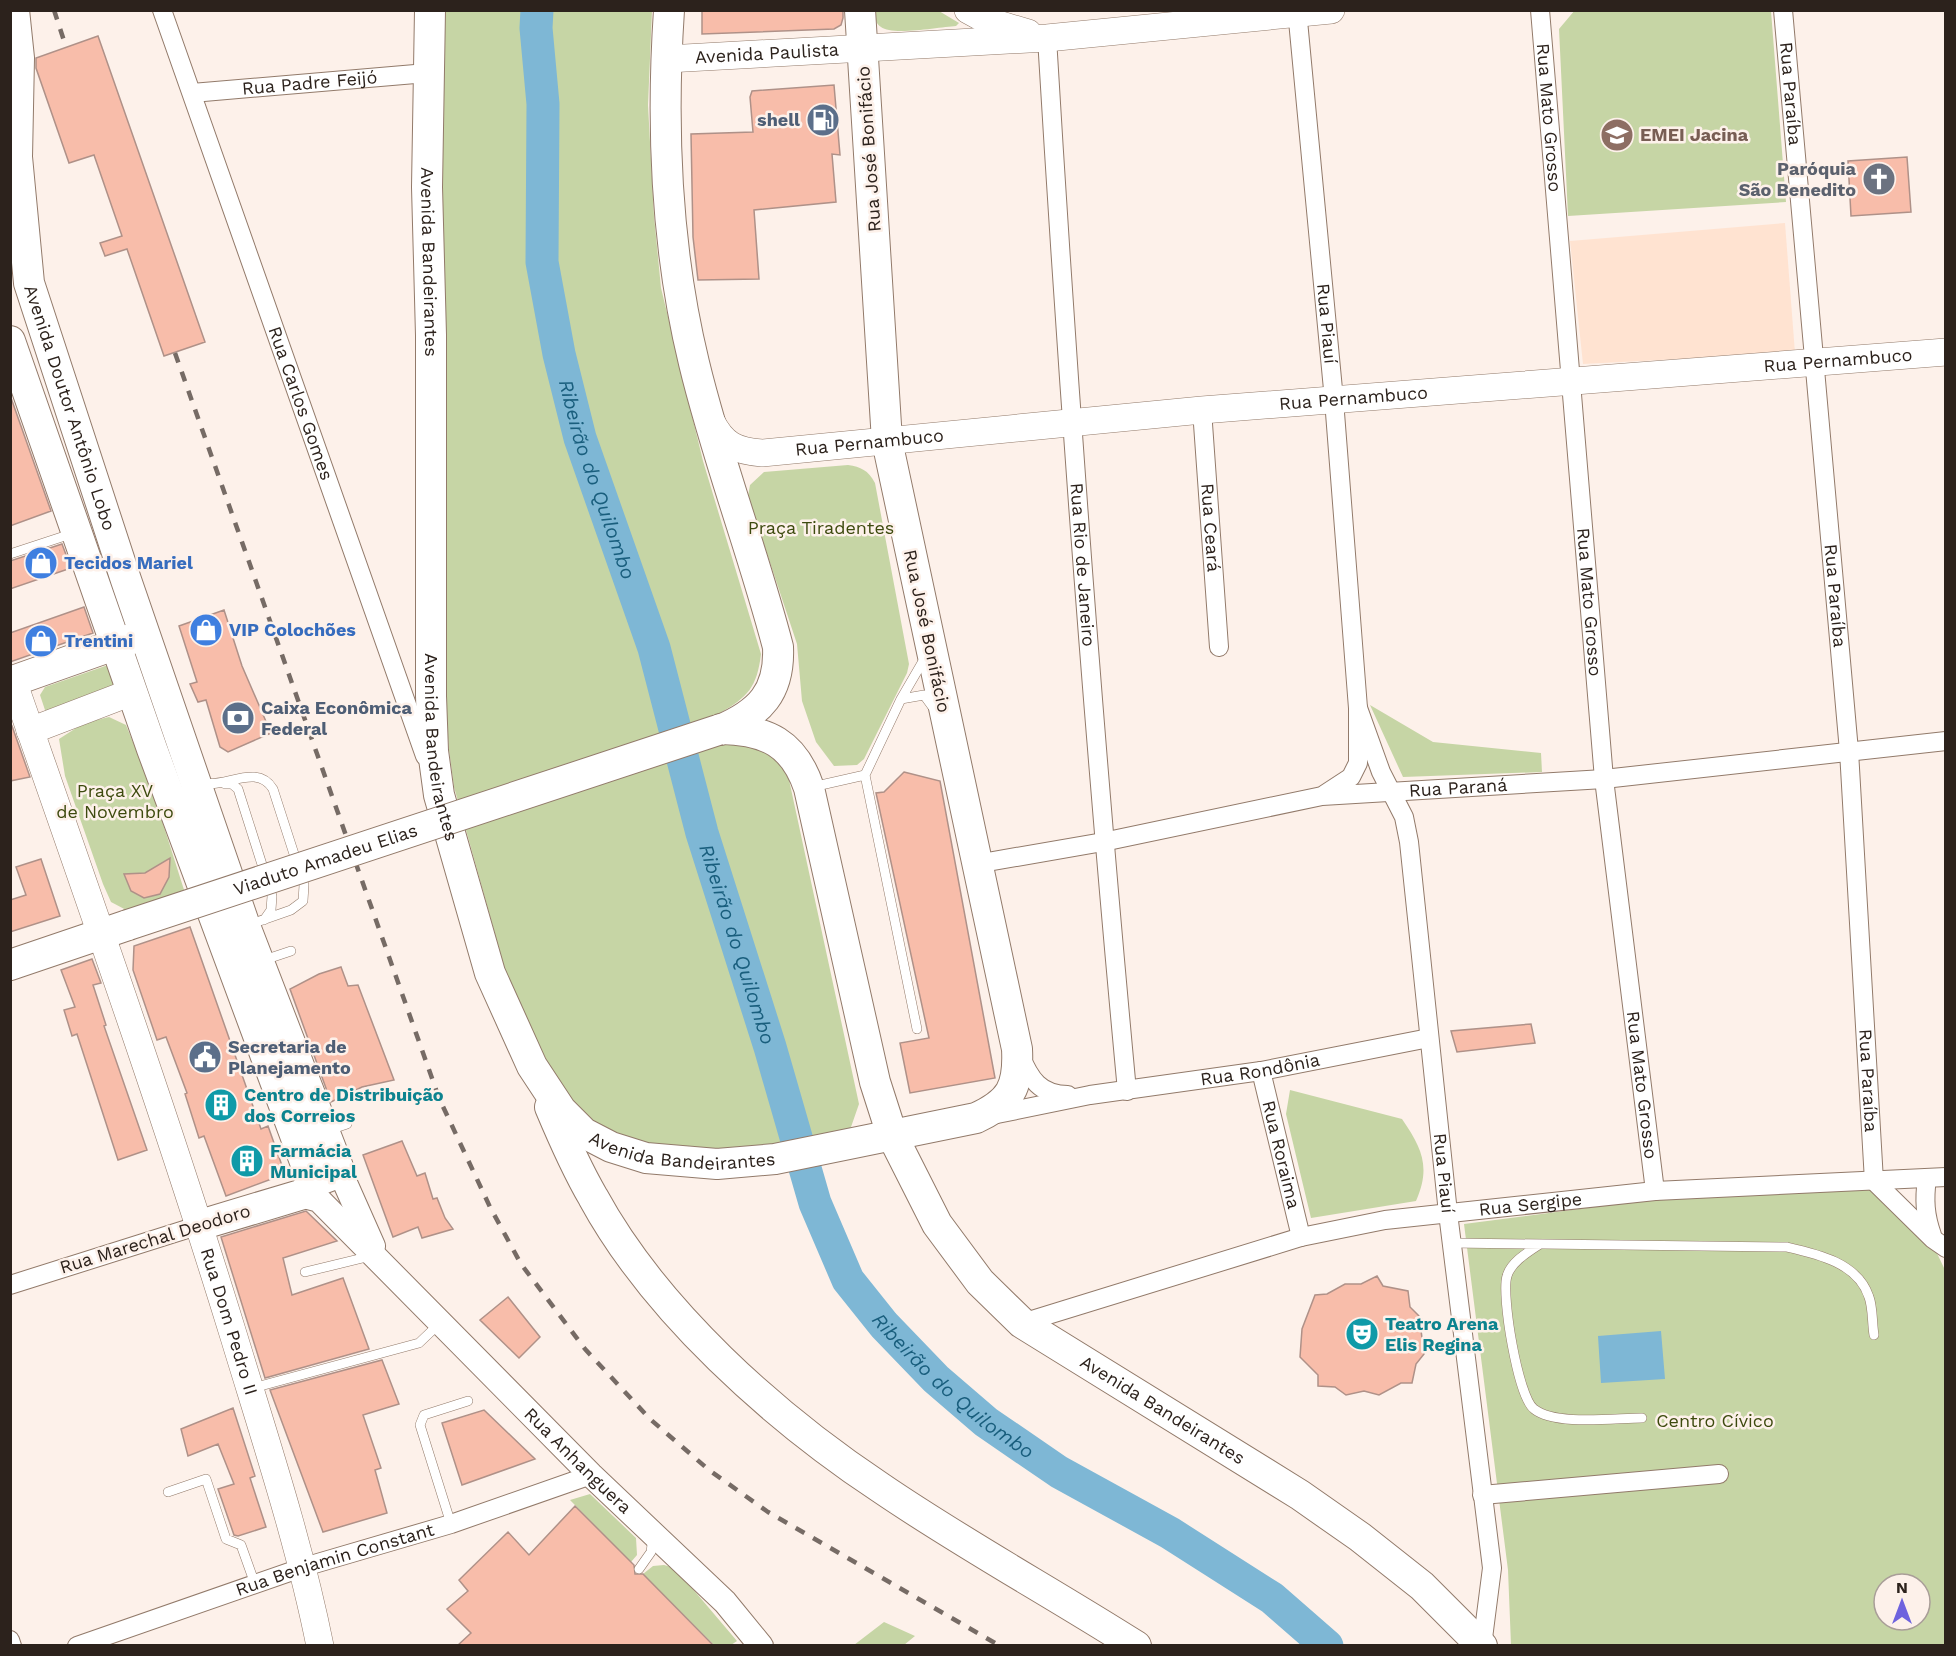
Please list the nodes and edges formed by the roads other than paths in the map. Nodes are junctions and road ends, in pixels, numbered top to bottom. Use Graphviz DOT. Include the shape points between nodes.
graph roads {
  1 [pos="14,10"];
  2 [pos="162,10"];
  3 [pos="430,10"];
  4 [pos="669,10"];
  5 [pos="860,10"];
  6 [pos="968,10"];
  7 [pos="1331,10"];
  8 [pos="1540,10"];
  9 [pos="1783,10"];
  10 [pos="1297,12"];
  11 [pos="1047,38"];
  12 [pos="862,49"];
  13 [pos="667,59"];
  14 [pos="428,74"];
  15 [pos="192,93"];
  16 [pos="14,234"];
  17 [pos="28,283"];
  18 [pos="10,341"];
  19 [pos="1946,352"];
  20 [pos="1814,363"];
  21 [pos="58,371"];
  22 [pos="1572,381"];
  23 [pos="18,385"];
  24 [pos="1334,400"];
  25 [pos="1202,410"];
  26 [pos="709,417"];
  27 [pos="1071,425"];
  28 [pos="887,441"];
  29 [pos="762,453"];
  30 [pos="735,498"];
  31 [pos="76,533"];
  32 [pos="10,554"];
  33 [pos="145,634"];
  34 [pos="115,645"];
  35 [pos="1219,647"];
  36 [pos="930,648"];
  37 [pos="163,680"];
  38 [pos="12,682"];
  39 [pos="132,692"];
  40 [pos="902,699"];
  41 [pos="1358,708"];
  42 [pos="945,717"];
  43 [pos="719,730"];
  44 [pos="30,731"];
  45 [pos="1946,741"];
  46 [pos="1849,751"];
  47 [pos="865,776"];
  48 [pos="1604,779"];
  49 [pos="203,784"];
  50 [pos="225,784"];
  51 [pos="810,788"];
  52 [pos="1394,792"];
  53 [pos="439,795"];
  54 [pos="1322,796"];
  55 [pos="1103,842"];
  56 [pos="975,864"];
  57 [pos="244,880"];
  58 [pos="203,882"];
  59 [pos="247,918"];
  60 [pos="115,929"];
  61 [pos="291,951"];
  62 [pos="259,962"];
  63 [pos="10,965"];
  64 [pos="917,1029"];
  65 [pos="1429,1038"];
  66 [pos="1017,1048"];
  67 [pos="532,1066"];
  68 [pos="1261,1071"];
  69 [pos="875,1082"];
  70 [pos="1127,1090"];
  71 [pos="1090,1095"];
  72 [pos="975,1118"];
  73 [pos="941,1125"];
  74 [pos="892,1135"];
  75 [pos="338,1167"];
  76 [pos="1946,1177"];
  77 [pos="1927,1178"];
  78 [pos="1874,1181"];
  79 [pos="304,1182"];
  80 [pos="917,1187"];
  81 [pos="1655,1191"];
  82 [pos="1448,1213"];
  83 [pos="200,1225"];
  84 [pos="1301,1237"];
  85 [pos="1452,1243"];
  86 [pos="1939,1244"];
  87 [pos="1540,1245"];
  88 [pos="373,1255"];
  89 [pos="305,1272"];
  90 [pos="393,1275"];
  91 [pos="10,1285"];
  92 [pos="440,1323"];
  93 [pos="1022,1323"];
  94 [pos="1874,1335"];
  95 [pos="250,1389"];
  96 [pos="468,1401"];
  97 [pos="1642,1418"];
  98 [pos="1719,1474"];
  99 [pos="591,1475"];
  100 [pos="168,1492"];
  101 [pos="1482,1495"];
  102 [pos="451,1524"];
  103 [pos="654,1534"];
  104 [pos="677,1556"];
  105 [pos="304,1567"];
  106 [pos="255,1584"];
  107 [pos="10,1641"];
  108 [pos="12,1646"];
  109 [pos="77,1646"];
  110 [pos="320,1646"];
  111 [pos="761,1646"];
  112 [pos="1136,1646"];
  113 [pos="1482,1646"];
  1 -- 17 [label="main road, Avenida Doutor Antônio Lobo" via="19,58 17,157"];
  2 -- 15 [label="street, Rua Carlos Gomes"];
  3 -- 14 [label="main road, Avenida Bandeirantes"];
  4 -- 13 [label="main road"];
  5 -- 12 [label="main road, Rua José Bonifácio"];
  6 -- 11 [label="main road, Avenida Paulista" via="988,21"];
  7 -- 10 [label="main road, Avenida Paulista"];
  8 -- 22 [label="street, Rua Mato Grosso"];
  9 -- 20 [label="street, Rua Paraíba"];
  10 -- 11 [label="main road, Avenida Paulista"];
  10 -- 24 [label="street, Rua Piauí"];
  11 -- 12 [label="main road, Avenida Paulista"];
  11 -- 27 [label="street, Rua Rio de Janeiro"];
  12 -- 13 [label="main road, Avenida Paulista"];
  12 -- 28 [label="main road, Rua José Bonifácio"];
  13 -- 26 [label="main road" via="669,213 677,285"];
  14 -- 15 [label="street, Rua Padre Feijó"];
  14 -- 53 [label="main road, Avenida Bandeirantes" via="431,696"];
  15 -- 53 [label="street, Rua Carlos Gomes"];
  16 -- 17 [label="lane"];
  17 -- 21 [label="main road, Avenida Doutor Antônio Lobo"];
  18 -- 23 [label="main road, Avenida Doutor Antônio Lobo"];
  19 -- 20 [label="main road, Rua Pernambuco"];
  20 -- 22 [label="main road, Rua Pernambuco"];
  20 -- 46 [label="street, Rua Paraíba"];
  21 -- 23 [label="main road"];
  21 -- 33 [label="main road, Avenida Doutor Antônio Lobo"];
  22 -- 24 [label="main road, Rua Pernambuco"];
  22 -- 48 [label="street, Rua Mato Grosso"];
  23 -- 31 [label="main road, Avenida Doutor Antônio Lobo"];
  24 -- 25 [label="main road, Rua Pernambuco"];
  24 -- 41 [label="street, Rua Piauí"];
  25 -- 27 [label="main road, Rua Pernambuco"];
  25 -- 35 [label="street, Rua Ceará"];
  26 -- 29 [label="main road" via="717,434 729,446"];
  26 -- 30 [label="main road"];
  27 -- 28 [label="main road, Rua Pernambuco"];
  27 -- 55 [label="street, Rua Rio de Janeiro"];
  28 -- 29 [label="main road, Rua Pernambuco"];
  28 -- 36 [label="main road, Rua José Bonifácio"];
  29 -- 30 [label="main road" via="747,459 736,471"];
  30 -- 43 [label="main road" via="771,619 778,659 774,683 764,702 742,720"];
  31 -- 32 [label="lane"];
  31 -- 34 [label="main road, Avenida Doutor Antônio Lobo"];
  33 -- 34 [label="main road"];
  33 -- 37 [label="main road, Avenida Doutor Antônio Lobo"];
  34 -- 38 [label="main road"];
  34 -- 39 [label="main road, Avenida Doutor Antônio Lobo"];
  36 -- 40 [label="lane"];
  36 -- 42 [label="main road, Rua José Bonifácio"];
  37 -- 39 [label="main road"];
  37 -- 49 [label="main road, Avenida Doutor Antônio Lobo"];
  38 -- 44 [label="main road"];
  39 -- 44 [label="main road"];
  39 -- 58 [label="main road, Avenida Doutor Antônio Lobo"];
  40 -- 42 [label="lane" via="924,695"];
  40 -- 47 [label="lane"];
  41 -- 52 [label="street, Rua Piauí" via="1381,772"];
  41 -- 54 [label="street, Rua Piauí" via="1358,763 1351,777"];
  42 -- 56 [label="main road, Rua José Bonifácio"];
  43 -- 51 [label="main road, Avenida Bandeirantes" via="743,730 777,740 800,763"];
  43 -- 60 [label="main road, Viaduto Amadeu Elias, bridge"];
  44 -- 60 [label="main road"];
  45 -- 46 [label="street, Rua Paraná"];
  46 -- 48 [label="street, Rua Paraná"];
  46 -- 78 [label="street, Rua Paraíba"];
  47 -- 51 [label="lane"];
  47 -- 64 [label="lane"];
  48 -- 52 [label="street, Rua Paraná"];
  48 -- 81 [label="street, Rua Mato Grosso"];
  49 -- 50 [label="lane"];
  49 -- 59 [label="main road, Avenida Doutor Antônio Lobo"];
  50 -- 59 [label="lane" via="238,789 272,896 271,910"];
  50 -- 59 [label="lane" via="255,776 269,782 304,885 299,906"];
  51 -- 69 [label="main road, Avenida Bandeirantes"];
  52 -- 54 [label="street, Rua Paraná"];
  52 -- 65 [label="street, Rua Piauí" via="1409,842"];
  53 -- 67 [label="main road, Avenida Bandeirantes" via="490,973"];
  54 -- 55 [label="street, Rua Paraná"];
  55 -- 56 [label="street, Rua Paraná"];
  55 -- 70 [label="street, Rua Rio de Janeiro"];
  56 -- 66 [label="main road, Rua José Bonifácio"];
  57 -- 59 [label="lane"];
  58 -- 59 [label="main road, Rua Anhanguera"];
  59 -- 62 [label="main road, Rua Anhanguera"];
  59 -- 79 [label="main road, Rua Anhanguera"];
  60 -- 63 [label="main road, Viaduto Amadeu Elias"];
  60 -- 83 [label="main road, Rua Dom Pedro II"];
  61 -- 62 [label="lane"];
  62 -- 75 [label="main road, Rua Anhanguera" via="336,1128"];
  65 -- 68 [label="street, Rua Rondônia"];
  65 -- 82 [label="street, Rua Piauí"];
  66 -- 71 [label="street, Rua Rondônia" via="1034,1083 1045,1092"];
  66 -- 72 [label="main road, Rua José Bonifácio" via="1018,1072 1007,1098"];
  67 -- 74 [label="main road, Avenida Bandeirantes" via="561,1110 584,1133 646,1158 717,1164 775,1159"];
  67 -- 112 [label="main road" via="569,1152 618,1238 646,1276 735,1372 776,1409 881,1489"];
  68 -- 70 [label="street, Rua Rondônia"];
  68 -- 84 [label="street, Rua Roraima"];
  69 -- 73 [label="main road" via="902,1116 922,1124"];
  69 -- 74 [label="main road, Avenida Bandeirantes"];
  70 -- 71 [label="street, Rua Rondônia"];
  71 -- 72 [label="street, Rua Rondônia"];
  72 -- 73 [label="main road, Rua Rondônia"];
  73 -- 74 [label="main road, Rua Rondônia"];
  73 -- 80 [label="main road" via="927,1134 916,1151 913,1163"];
  74 -- 80 [label="main road, Avenida Bandeirantes"];
  75 -- 79 [label="main road" via="330,1178"];
  75 -- 90 [label="street, Rua Anhanguera" via="370,1242"];
  76 -- 77 [label="street, Rua Sergipe"];
  77 -- 78 [label="street, Rua Sergipe"];
  77 -- 86 [label="street" via="1925,1215"];
  78 -- 81 [label="street, Rua Sergipe"];
  78 -- 86 [label="street"];
  79 -- 83 [label="main road, Rua Marechal Deodoro"];
  79 -- 88 [label="street, Rua Anhanguera"];
  80 -- 93 [label="main road, Avenida Bandeirantes" via="937,1224 980,1282"];
  81 -- 82 [label="street, Rua Sergipe"];
  82 -- 84 [label="street, Rua Sergipe" via="1385,1220"];
  82 -- 85 [label="street, Rua Piauí"];
  83 -- 91 [label="street, Rua Marechal Deodoro"];
  83 -- 95 [label="main road, Rua Dom Pedro II"];
  84 -- 93 [label="street, Rua Sergipe"];
  85 -- 87 [label="lane"];
  85 -- 101 [label="street, Rua Piauí"];
  87 -- 94 [label="lane" via="1787,1247 1828,1257 1855,1276 1869,1296"];
  87 -- 97 [label="lane" via="1507,1273 1503,1296 1521,1387 1532,1408 1555,1418"];
  88 -- 89 [label="lane"];
  88 -- 90 [label="street, Rua Anhanguera"];
  90 -- 92 [label="street, Rua Anhanguera"];
  92 -- 95 [label="lane" via="419,1343"];
  92 -- 99 [label="street, Rua Anhanguera"];
  93 -- 113 [label="main road, Avenida Bandeirantes" via="1300,1495 1360,1537 1422,1586"];
  95 -- 105 [label="main road, Rua Dom Pedro II"];
  96 -- 102 [label="lane" via="424,1414 420,1425"];
  98 -- 101 [label="street"];
  99 -- 102 [label="street, Rua Benjamin Constant"];
  99 -- 103 [label="street, Rua Anhanguera"];
  100 -- 106 [label="lane" via="206,1479 226,1539 241,1545"];
  101 -- 113 [label="street, Rua Piauí" via="1491,1568"];
  102 -- 105 [label="street, Rua Benjamin Constant"];
  103 -- 104 [label="street, Rua Anhanguera"];
  103 -- 104 [label="lane" via="651,1552 641,1566 665,1555"];
  104 -- 111 [label="street, Rua Anhanguera" via="725,1602"];
  105 -- 106 [label="street, Rua Benjamin Constant"];
  105 -- 110 [label="main road, Rua Dom Pedro II"];
  106 -- 109 [label="street, Rua Benjamin Constant"];
  107 -- 108 [label="street"];
}
